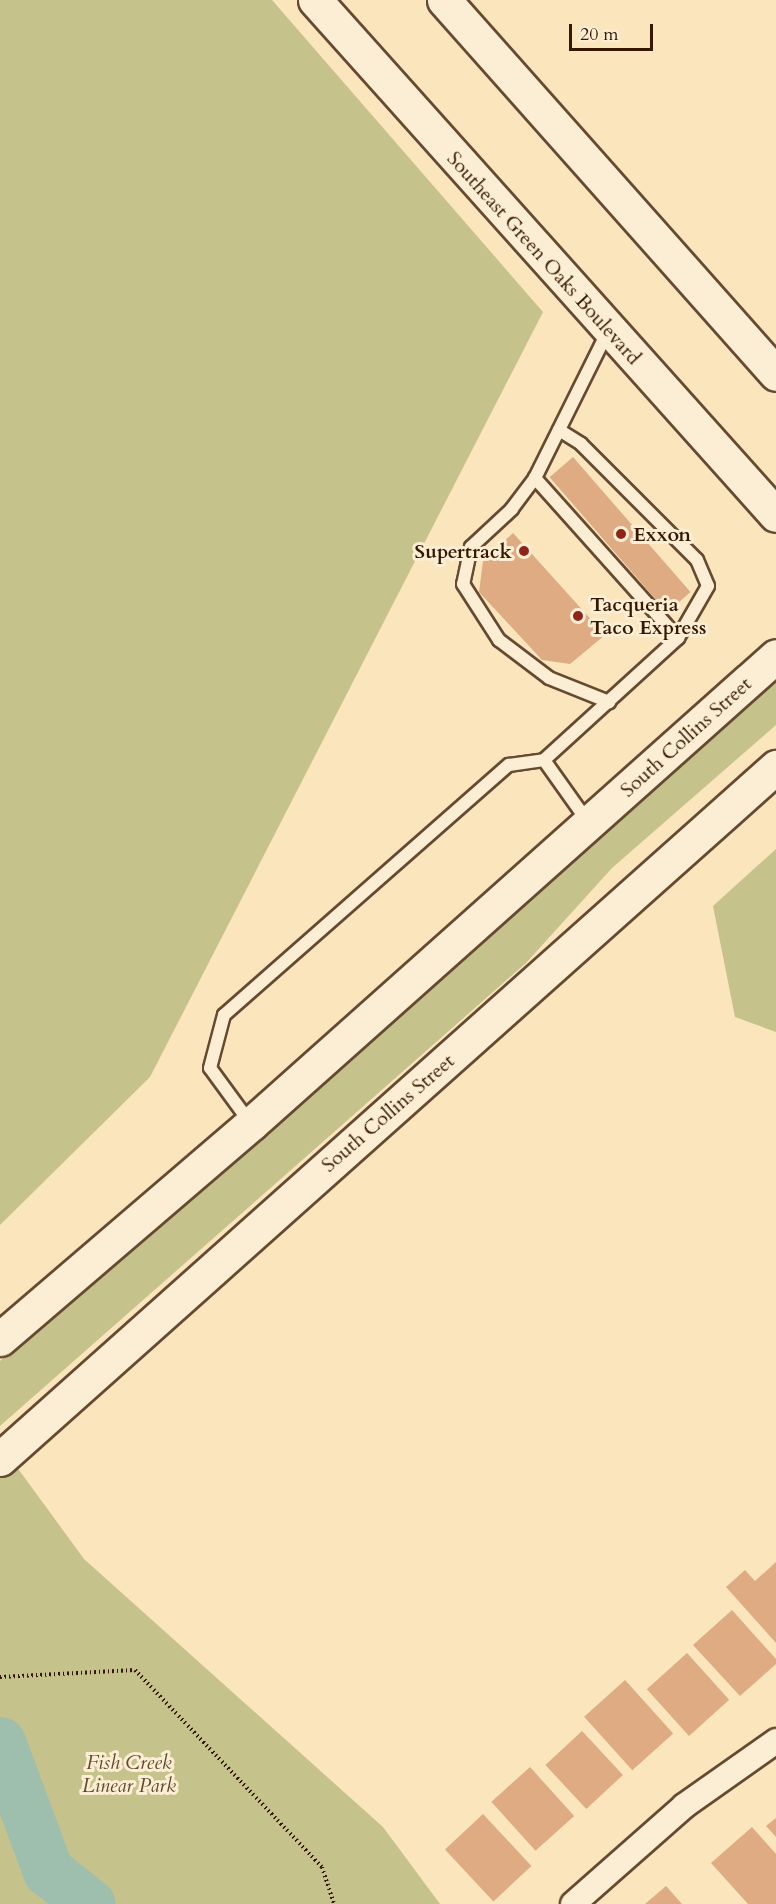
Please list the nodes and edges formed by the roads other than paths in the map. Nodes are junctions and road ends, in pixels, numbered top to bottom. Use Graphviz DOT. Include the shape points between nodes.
graph roads {
  1 [pos="315,0"];
  2 [pos="444,0"];
  3 [pos="609,330"];
  4 [pos="776,374"];
  5 [pos="559,430"];
  6 [pos="535,478"];
  7 [pos="776,515"];
  8 [pos="678,638"];
  9 [pos="776,656"];
  10 [pos="609,702"];
  11 [pos="544,760"];
  12 [pos="776,767"];
  13 [pos="589,823"];
  14 [pos="250,1124"];
  15 [pos="0,1338"];
  16 [pos="0,1459"];
  17 [pos="776,1741"];
  18 [pos="573,1904"];
  1 -- 3 [label="main road, Southeast Green Oaks Boulevard"];
  2 -- 4 [label="main road"];
  3 -- 5 [label="lane"];
  3 -- 7 [label="main road, Southeast Green Oaks Boulevard"];
  5 -- 6 [label="lane"];
  5 -- 8 [label="lane" via="581,444 697,560 708,585"];
  6 -- 8 [label="lane"];
  6 -- 10 [label="lane" via="512,508 471,547 463,584 499,640 549,678"];
  8 -- 10 [label="lane"];
  9 -- 13 [label="main road, South Collins Street"];
  10 -- 11 [label="lane"];
  11 -- 13 [label="lane"];
  11 -- 14 [label="lane" via="509,765 224,1014 210,1068"];
  12 -- 16 [label="main road, South Collins Street"];
  13 -- 14 [label="main road, South Collins Street"];
  14 -- 15 [label="main road, South Collins Street"];
  17 -- 18 [label="street" via="684,1806"];
}
